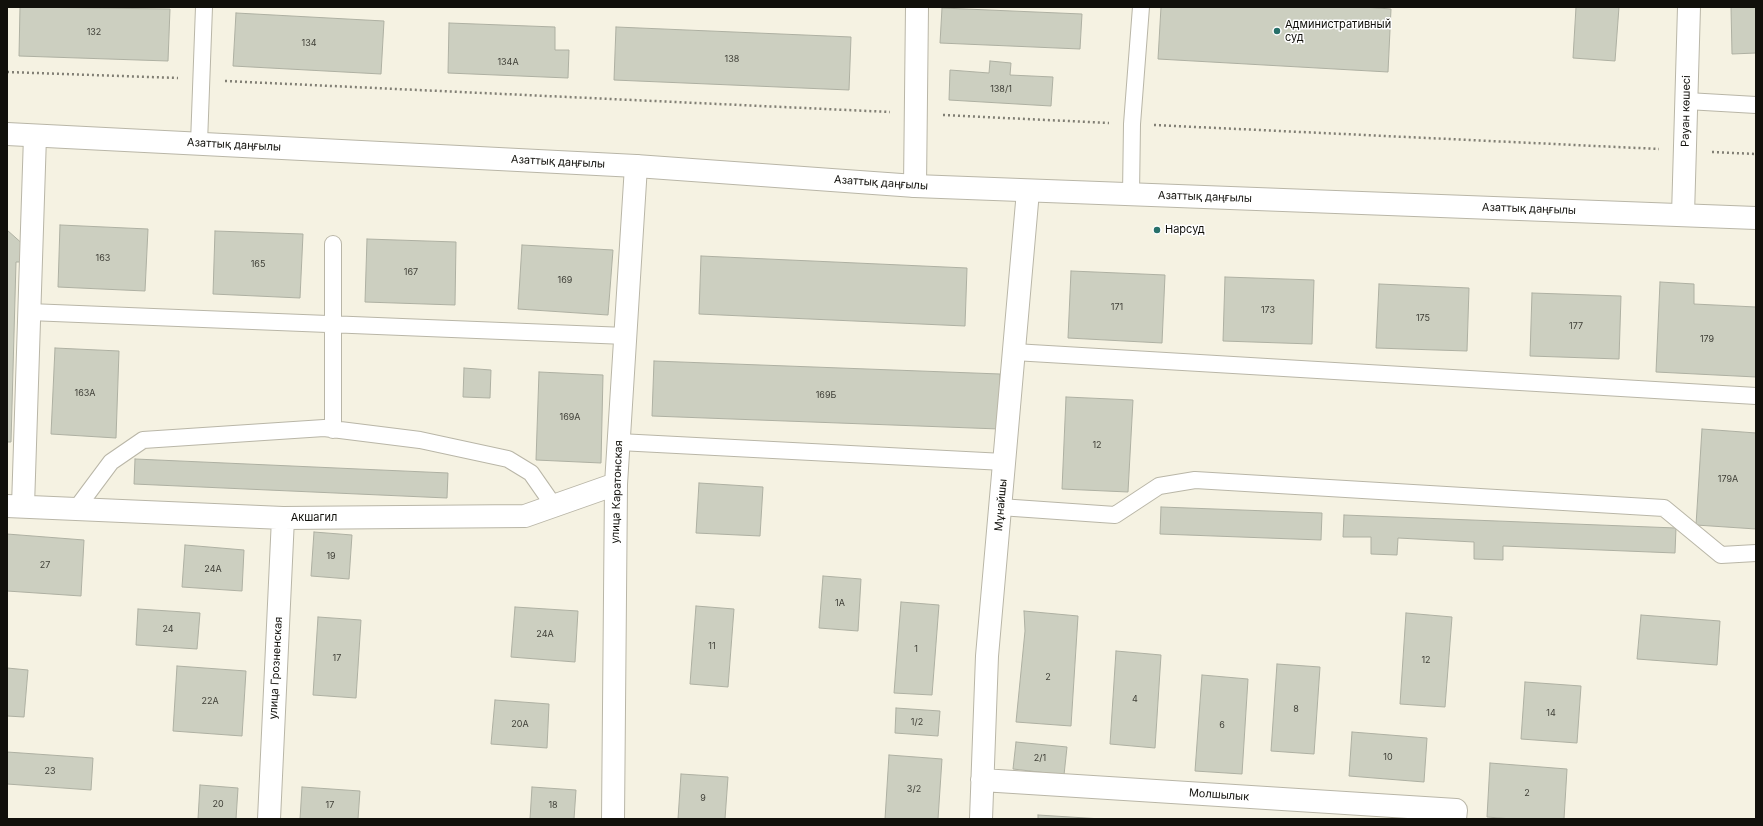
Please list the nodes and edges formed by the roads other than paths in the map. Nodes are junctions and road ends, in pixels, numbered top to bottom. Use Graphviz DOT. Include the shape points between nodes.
graph roads {
  1 [pos="204,7"];
  2 [pos="917,7"];
  3 [pos="1141,7"];
  4 [pos="1689,7"];
  5 [pos="1687,101"];
  6 [pos="1756,105"];
  7 [pos="7,134"];
  8 [pos="35,136"];
  9 [pos="198,143"];
  10 [pos="636,166"];
  11 [pos="915,186"];
  12 [pos="1028,191"];
  13 [pos="1131,194"];
  14 [pos="1683,215"];
  15 [pos="1756,218"];
  16 [pos="333,244"];
  17 [pos="29,312"];
  18 [pos="332,324"];
  19 [pos="626,336"];
  20 [pos="1014,352"];
  21 [pos="1756,396"];
  22 [pos="332,430"];
  23 [pos="619,442"];
  24 [pos="1004,462"];
  25 [pos="616,484"];
  26 [pos="15,506"];
  27 [pos="554,506"];
  28 [pos="1000,507"];
  29 [pos="76,508"];
  30 [pos="283,518"];
  31 [pos="1756,553"];
  32 [pos="982,780"];
  33 [pos="1456,814"];
  34 [pos="269,819"];
  35 [pos="613,819"];
  36 [pos="981,819"];
  1 -- 9 [label="lane"];
  2 -- 11 [label="street"];
  3 -- 13 [label="lane" via="1132,124"];
  4 -- 5 [label="street, Рауан көшесі"];
  5 -- 6 [label="lane"];
  5 -- 14 [label="street, Рауан көшесі"];
  7 -- 8 [label="street, Азаттық даңғылы"];
  8 -- 9 [label="street, Азаттық даңғылы"];
  8 -- 17 [label="street"];
  9 -- 10 [label="street, Азаттық даңғылы"];
  10 -- 11 [label="street, Азаттық даңғылы"];
  10 -- 19 [label="street, улица Каратонская"];
  11 -- 12 [label="street, Азаттық даңғылы"];
  12 -- 13 [label="street, Азаттық даңғылы"];
  12 -- 20 [label="street, Мұнайшы"];
  13 -- 14 [label="street, Азаттық даңғылы"];
  14 -- 15 [label="street, Азаттық даңғылы"];
  16 -- 18 [label="lane"];
  17 -- 18 [label="lane"];
  17 -- 26 [label="street"];
  18 -- 19 [label="lane"];
  18 -- 22 [label="lane"];
  19 -- 23 [label="street, улица Каратонская"];
  20 -- 21 [label="lane"];
  20 -- 24 [label="street, Мұнайшы"];
  22 -- 27 [label="lane" via="420,440 508,459 531,473"];
  22 -- 29 [label="lane" via="316,428 143,440 111,462"];
  23 -- 24 [label="lane"];
  23 -- 25 [label="street, улица Каратонская"];
  24 -- 28 [label="street, Мұнайшы"];
  25 -- 27 [label="street, Акшагил"];
  25 -- 35 [label="street, улица Каратонская"];
  26 -- 29 [label="street, Акшагил"];
  27 -- 30 [label="street, Акшагил" via="525,516"];
  28 -- 31 [label="lane" via="1115,515 1159,486 1196,480 1664,508 1721,555"];
  28 -- 32 [label="street, Мұнайшы" via="987,656"];
  29 -- 30 [label="street, Акшагил"];
  30 -- 34 [label="street, улица Грозненская"];
  32 -- 33 [label="street, Молшылык"];
  32 -- 36 [label="street, Мұнайшы"];
}
